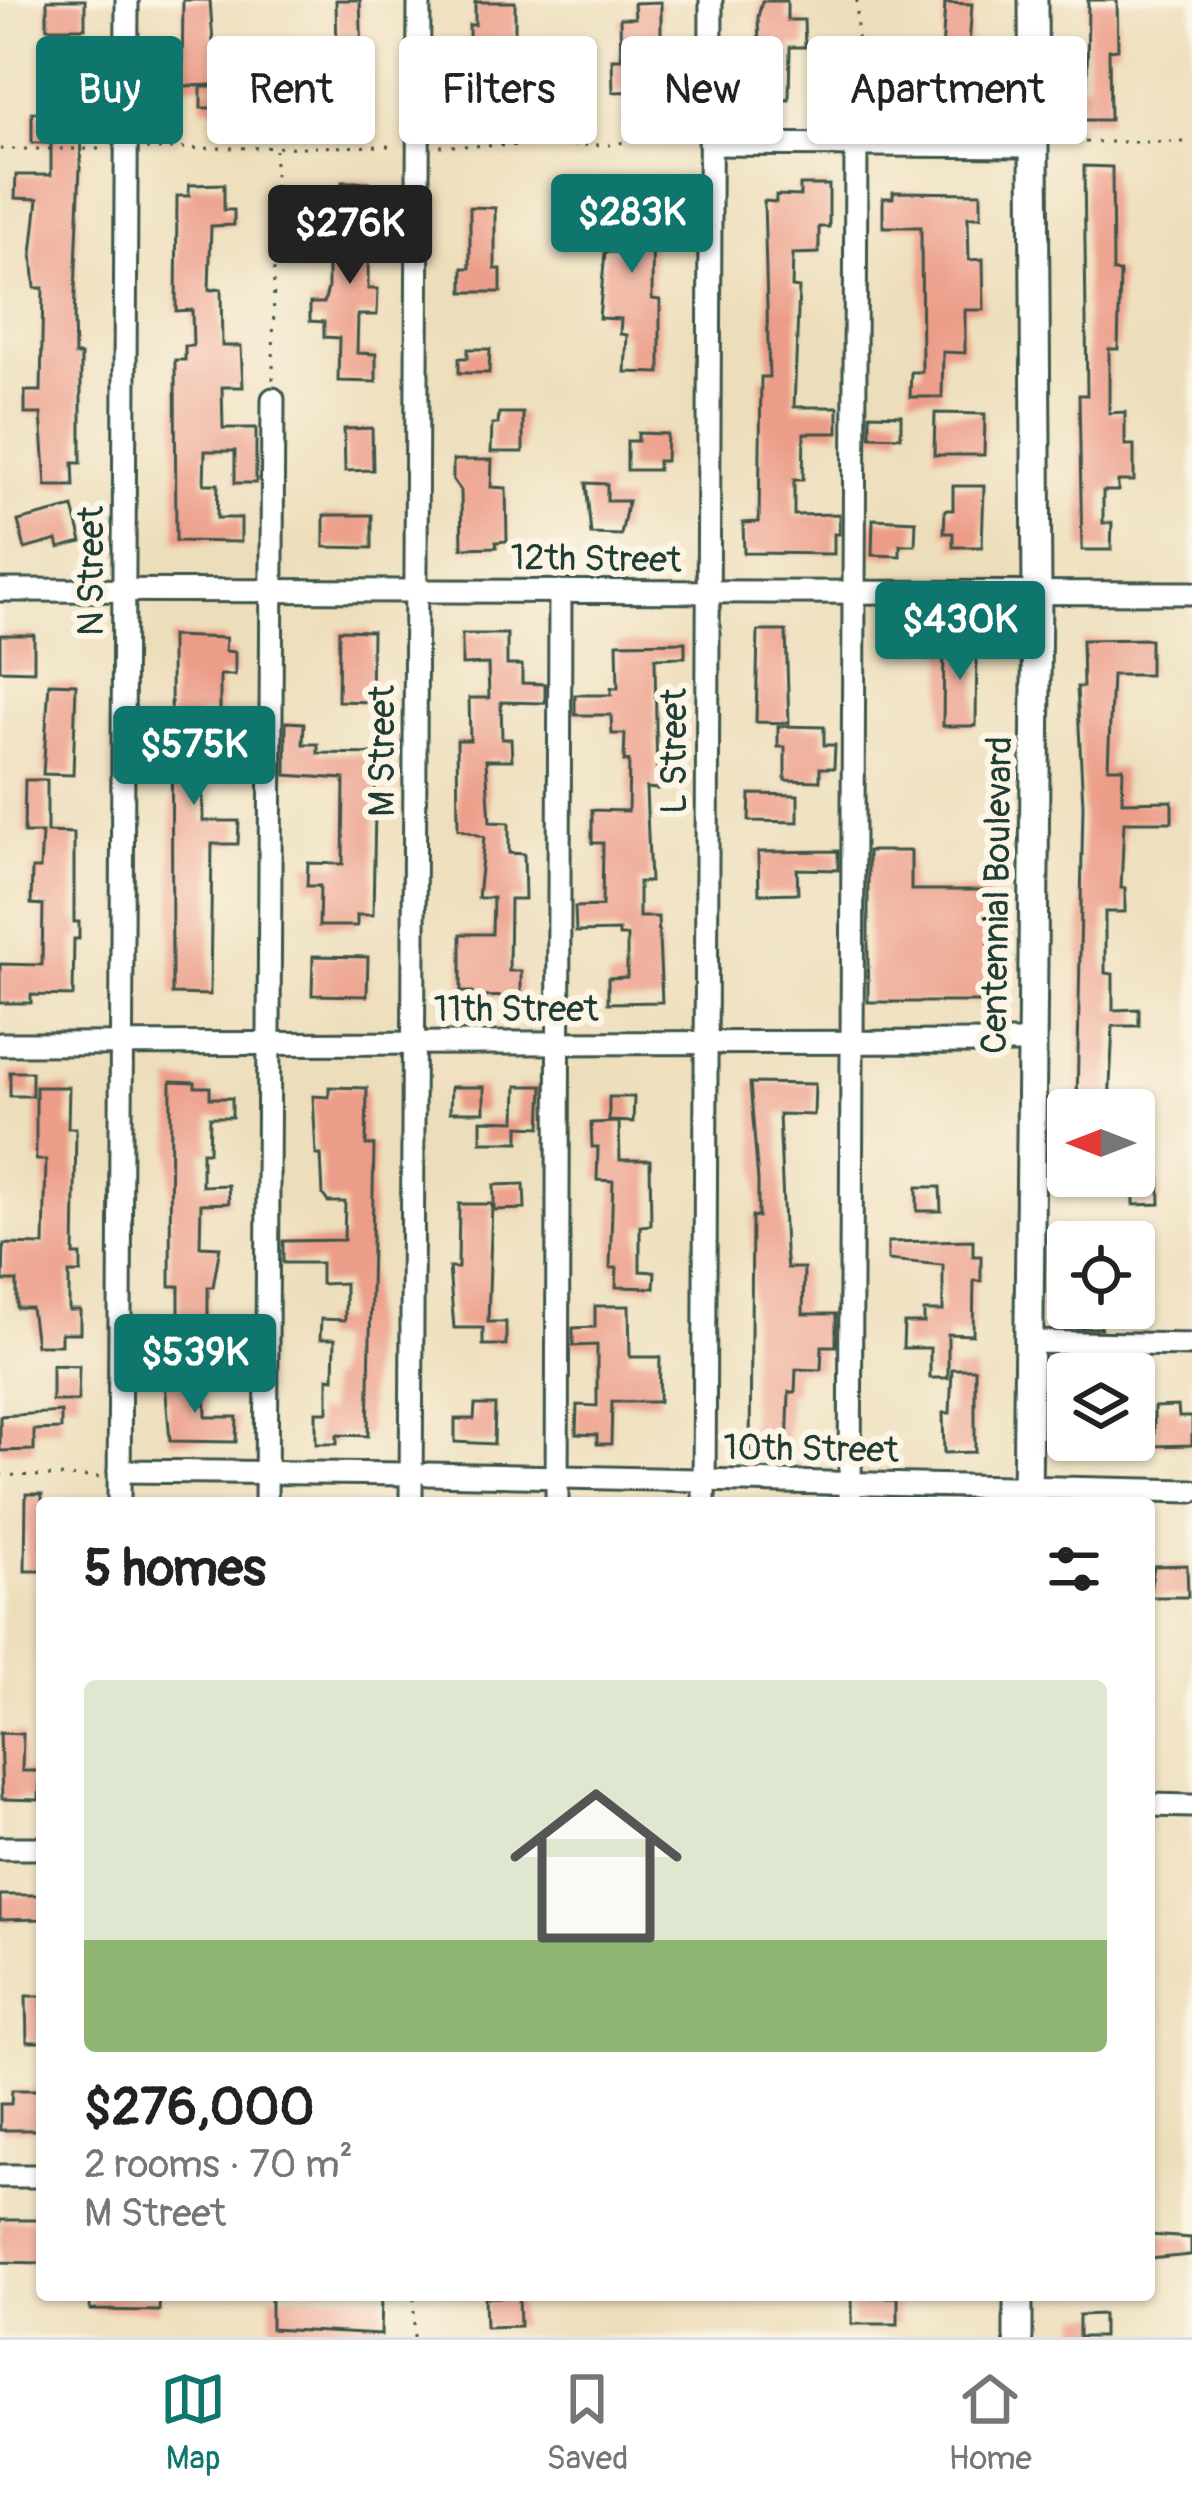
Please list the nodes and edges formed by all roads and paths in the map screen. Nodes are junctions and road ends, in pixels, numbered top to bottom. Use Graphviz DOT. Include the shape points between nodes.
graph roads {
  1 [pos="127,0"];
  2 [pos="419,0"];
  3 [pos="711,0"];
  4 [pos="857,0"];
  5 [pos="1033,0"];
  6 [pos="857,36"];
  7 [pos="1036,36"];
  8 [pos="1192,142"];
  9 [pos="1087,143"];
  10 [pos="856,144"];
  11 [pos="1046,144"];
  12 [pos="710,145"];
  13 [pos="0,149"];
  14 [pos="126,149"];
  15 [pos="275,150"];
  16 [pos="273,399"];
  17 [pos="0,590"];
  18 [pos="124,590"];
  19 [pos="272,590"];
  20 [pos="416,590"];
  21 [pos="560,591"];
  22 [pos="708,593"];
  23 [pos="854,593"];
  24 [pos="1192,593"];
  25 [pos="1036,594"];
  26 [pos="559,1041"];
  27 [pos="414,1042"];
  28 [pos="852,1042"];
  29 [pos="1032,1042"];
  30 [pos="0,1044"];
  31 [pos="122,1044"];
  32 [pos="269,1044"];
  33 [pos="706,1044"];
  34 [pos="1029,1342"];
  35 [pos="1192,1345"];
  36 [pos="266,1472"];
  37 [pos="119,1474"];
  38 [pos="420,1474"];
  39 [pos="0,1475"];
  40 [pos="557,1478"];
  41 [pos="704,1480"];
  42 [pos="1192,1491"];
  43 [pos="850,1493"];
  44 [pos="1028,1496"];
  45 [pos="119,1497"];
  46 [pos="266,1497"];
  47 [pos="413,1497"];
  48 [pos="557,1497"];
  49 [pos="704,1497"];
  50 [pos="1155,1805"];
  51 [pos="1192,1806"];
  52 [pos="0,1848"];
  53 [pos="36,1848"];
  54 [pos="0,2176"];
  55 [pos="36,2176"];
  56 [pos="415,2301"];
  57 [pos="1018,2301"];
  58 [pos="414,2337"];
  59 [pos="1018,2337"];
  1 -- 14 [label="street, N Street"];
  2 -- 20 [label="street, M Street"];
  3 -- 12 [label="street, L Street"];
  4 -- 6 [label="path"];
  5 -- 7 [label="main road, Centennial Boulevard"];
  8 -- 9 [label="path"];
  10 -- 12 [label="street"];
  10 -- 23 [label="street"];
  11 -- 25 [label="main road, Centennial Boulevard"];
  12 -- 22 [label="street, L Street"];
  13 -- 14 [label="path"];
  14 -- 18 [label="street, N Street"];
  15 -- 16 [label="path"];
  16 -- 19 [label="street"];
  17 -- 18 [label="street, 12th Street"];
  18 -- 19 [label="street, 12th Street"];
  18 -- 31 [label="street, N Street"];
  19 -- 20 [label="street, 12th Street"];
  19 -- 32 [label="street"];
  20 -- 21 [label="street, 12th Street"];
  20 -- 27 [label="street, M Street"];
  21 -- 22 [label="street, 12th Street"];
  21 -- 26 [label="street"];
  22 -- 23 [label="street, 12th Street"];
  22 -- 33 [label="street, L Street"];
  23 -- 25 [label="street, 12th Street"];
  23 -- 28 [label="street"];
  24 -- 25 [label="street, 12th Street"];
  25 -- 29 [label="main road, Centennial Boulevard"];
  26 -- 27 [label="street, 11th Street"];
  26 -- 33 [label="street, 11th Street"];
  26 -- 40 [label="street"];
  27 -- 32 [label="street, 11th Street"];
  27 -- 38 [label="street, M Street"];
  28 -- 29 [label="street, 11th Street"];
  28 -- 33 [label="street, 11th Street"];
  28 -- 43 [label="street"];
  29 -- 34 [label="main road, Centennial Boulevard"];
  30 -- 31 [label="street, 11th Street"];
  31 -- 32 [label="street, 11th Street"];
  31 -- 37 [label="street, N Street"];
  32 -- 36 [label="street"];
  33 -- 41 [label="street, L Street"];
  34 -- 35 [label="street"];
  34 -- 44 [label="main road, Centennial Boulevard"];
  36 -- 37 [label="street, 10th Street"];
  36 -- 38 [label="street, 10th Street"];
  36 -- 46 [label="street"];
  37 -- 39 [label="path"];
  37 -- 45 [label="street, N Street"];
  38 -- 40 [label="street, 10th Street"];
  38 -- 47 [label="street, M Street"];
  40 -- 41 [label="street, 10th Street"];
  40 -- 48 [label="street"];
  41 -- 43 [label="street, 10th Street"];
  41 -- 49 [label="street, L Street"];
  42 -- 44 [label="street, 10th Street"];
  43 -- 44 [label="street, 10th Street"];
  50 -- 51 [label="street"];
  52 -- 53 [label="street"];
  54 -- 55 [label="street"];
  56 -- 58 [label="path"];
  57 -- 59 [label="main road"];
}
